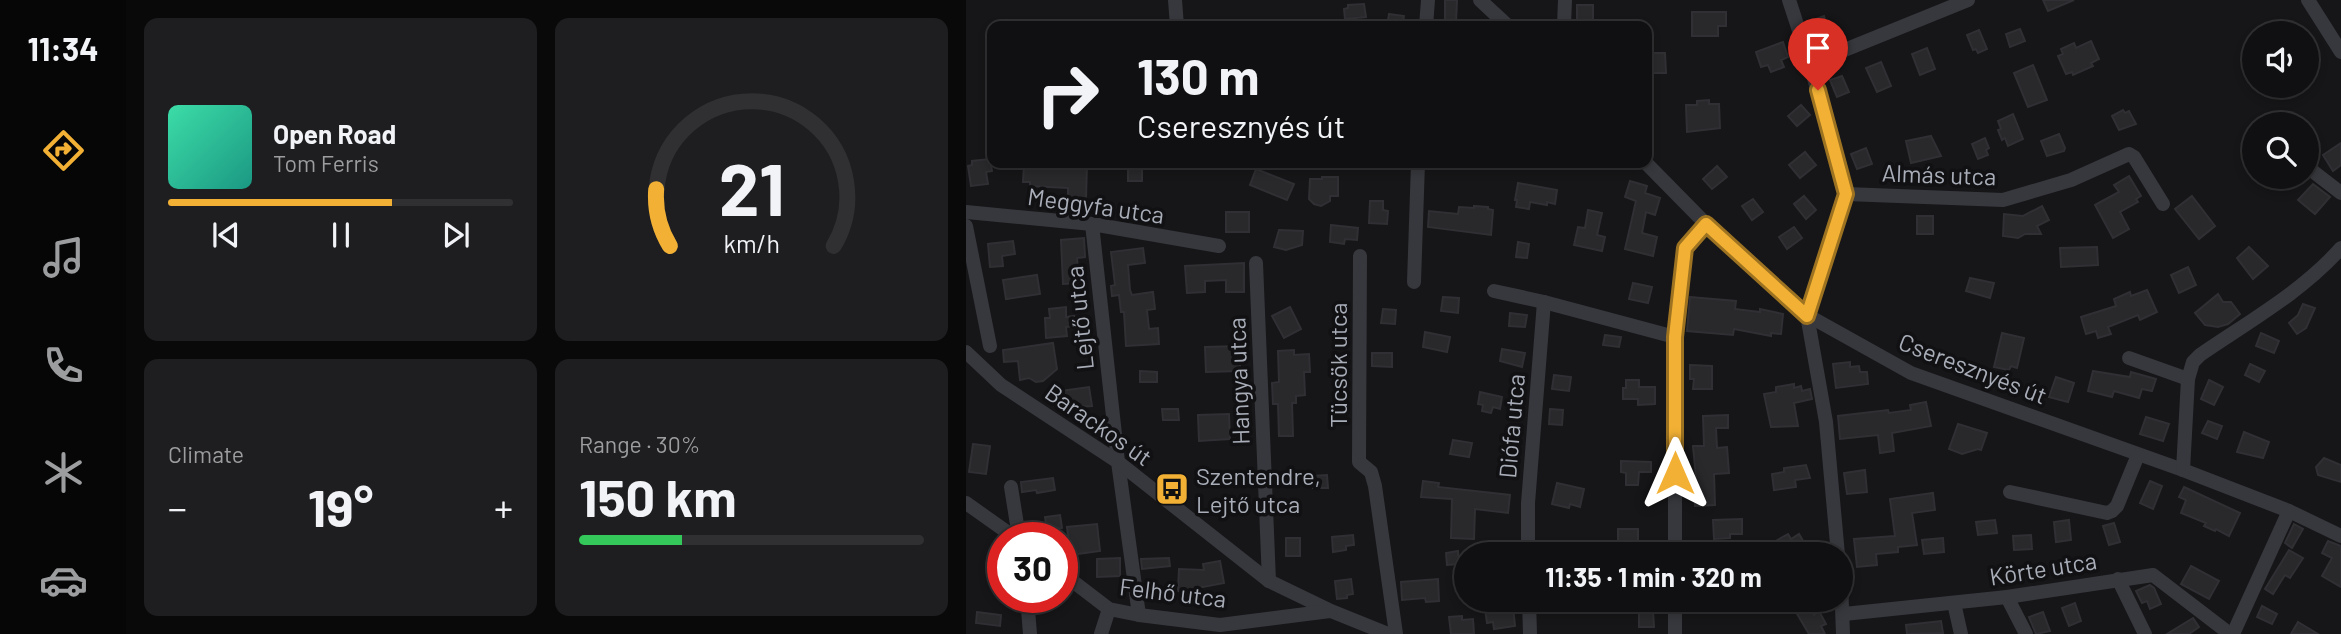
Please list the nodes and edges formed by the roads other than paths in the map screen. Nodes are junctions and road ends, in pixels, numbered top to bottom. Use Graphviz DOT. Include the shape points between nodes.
graph roads {
  1 [pos="1175,0"];
  2 [pos="1428,0"];
  3 [pos="1480,0"];
  4 [pos="1565,0"];
  5 [pos="1789,0"];
  6 [pos="1968,0"];
  7 [pos="2308,0"];
  8 [pos="1177,21"];
  9 [pos="1426,21"];
  10 [pos="1503,21"];
  11 [pos="1564,21"];
  12 [pos="2341,52"];
  13 [pos="1810,64"];
  14 [pos="1418,168"];
  15 [pos="1651,168"];
  16 [pos="2319,176"];
  17 [pos="2341,192"];
  18 [pos="1846,194"];
  19 [pos="2163,204"];
  20 [pos="966,212"];
  21 [pos="1091,224"];
  22 [pos="1706,224"];
  23 [pos="966,226"];
  24 [pos="1219,246"];
  25 [pos="2341,248"];
  26 [pos="1360,256"];
  27 [pos="1256,263"];
  28 [pos="1414,282"];
  29 [pos="1494,291"];
  30 [pos="1544,302"];
  31 [pos="1807,316"];
  32 [pos="1675,337"];
  33 [pos="990,345"];
  34 [pos="966,352"];
  35 [pos="2129,358"];
  36 [pos="2188,379"];
  37 [pos="2138,455"];
  38 [pos="1118,462"];
  39 [pos="2183,470"];
  40 [pos="1011,487"];
  41 [pos="2010,492"];
  42 [pos="966,503"];
  43 [pos="2289,511"];
  44 [pos="994,522"];
  45 [pos="1015,522"];
  46 [pos="2341,536"];
  47 [pos="1528,542"];
  48 [pos="1675,542"];
  49 [pos="1837,542"];
  50 [pos="2118,579"];
  51 [pos="1269,581"];
  52 [pos="1078,586"];
  53 [pos="2007,597"];
  54 [pos="1954,603"];
  55 [pos="1108,609"];
  56 [pos="1331,611"];
  57 [pos="1529,612"];
  58 [pos="1675,612"];
  59 [pos="1028,613"];
  60 [pos="1844,614"];
  61 [pos="1139,615"];
  62 [pos="1217,629"];
  63 [pos="1383,633"];
  64 [pos="1030,634"];
  65 [pos="1101,634"];
  66 [pos="1395,634"];
  67 [pos="1530,634"];
  68 [pos="1675,634"];
  69 [pos="1843,634"];
  70 [pos="1961,634"];
  71 [pos="2026,634"];
  72 [pos="2145,634"];
  73 [pos="2231,634"];
  1 -- 8 [label="street"];
  2 -- 9 [label="street"];
  3 -- 10 [label="street"];
  4 -- 11 [label="street"];
  5 -- 13 [label="street"];
  6 -- 13 [label="street"];
  7 -- 12 [label="street"];
  13 -- 18 [label="street"];
  14 -- 28 [label="street"];
  15 -- 22 [label="street, Cseresznyés út"];
  16 -- 17 [label="street"];
  18 -- 19 [label="street, Almás utca" via="2003,200 2071,180 2129,154"];
  18 -- 31 [label="street"];
  20 -- 21 [label="street, Meggyfa utca"];
  21 -- 24 [label="street, Meggyfa utca"];
  21 -- 38 [label="street, Lejtő utca"];
  22 -- 31 [label="street, Cseresznyés út"];
  22 -- 32 [label="street" via="1685,248"];
  23 -- 33 [label="street"];
  25 -- 36 [label="street" via="2306,281 2200,355"];
  26 -- 66 [label="street, Tücsök utca" via="1359,462 1371,472 1375,486"];
  27 -- 51 [label="street, Hangya utca"];
  29 -- 30 [label="street"];
  30 -- 32 [label="street"];
  30 -- 47 [label="street, Diófa utca"];
  31 -- 37 [label="street, Cseresznyés út" via="1911,373"];
  31 -- 49 [label="street" via="1826,422"];
  32 -- 48 [label="street"];
  34 -- 38 [label="street, Barackos út" via="1001,385"];
  35 -- 36 [label="street"];
  36 -- 39 [label="street"];
  37 -- 39 [label="street, Cseresznyés út"];
  37 -- 41 [label="street" via="2112,511"];
  38 -- 51 [label="street, Barackos út"];
  38 -- 61 [label="street, Lejtő utca"];
  39 -- 43 [label="street, Cseresznyés út"];
  40 -- 45 [label="street"];
  42 -- 44 [label="street"];
  43 -- 46 [label="street, Cseresznyés út"];
  43 -- 73 [label="street"];
  50 -- 53 [label="street, Körte utca"];
  50 -- 72 [label="street"];
  50 -- 73 [label="street, Körte utca" via="2157,577"];
  51 -- 56 [label="street, Barackos út"];
  52 -- 55 [label="street, Felhő utca"];
  53 -- 54 [label="street, Körte utca"];
  53 -- 71 [label="street"];
  54 -- 60 [label="street, Körte utca"];
  54 -- 70 [label="street"];
  55 -- 61 [label="street, Felhő utca"];
  55 -- 65 [label="street"];
  56 -- 62 [label="street, Felhő utca"];
  56 -- 63 [label="street, Barackos út"];
  57 -- 67 [label="street"];
  58 -- 68 [label="street"];
  59 -- 64 [label="street"];
  60 -- 69 [label="street"];
  61 -- 62 [label="street, Felhő utca"];
}
